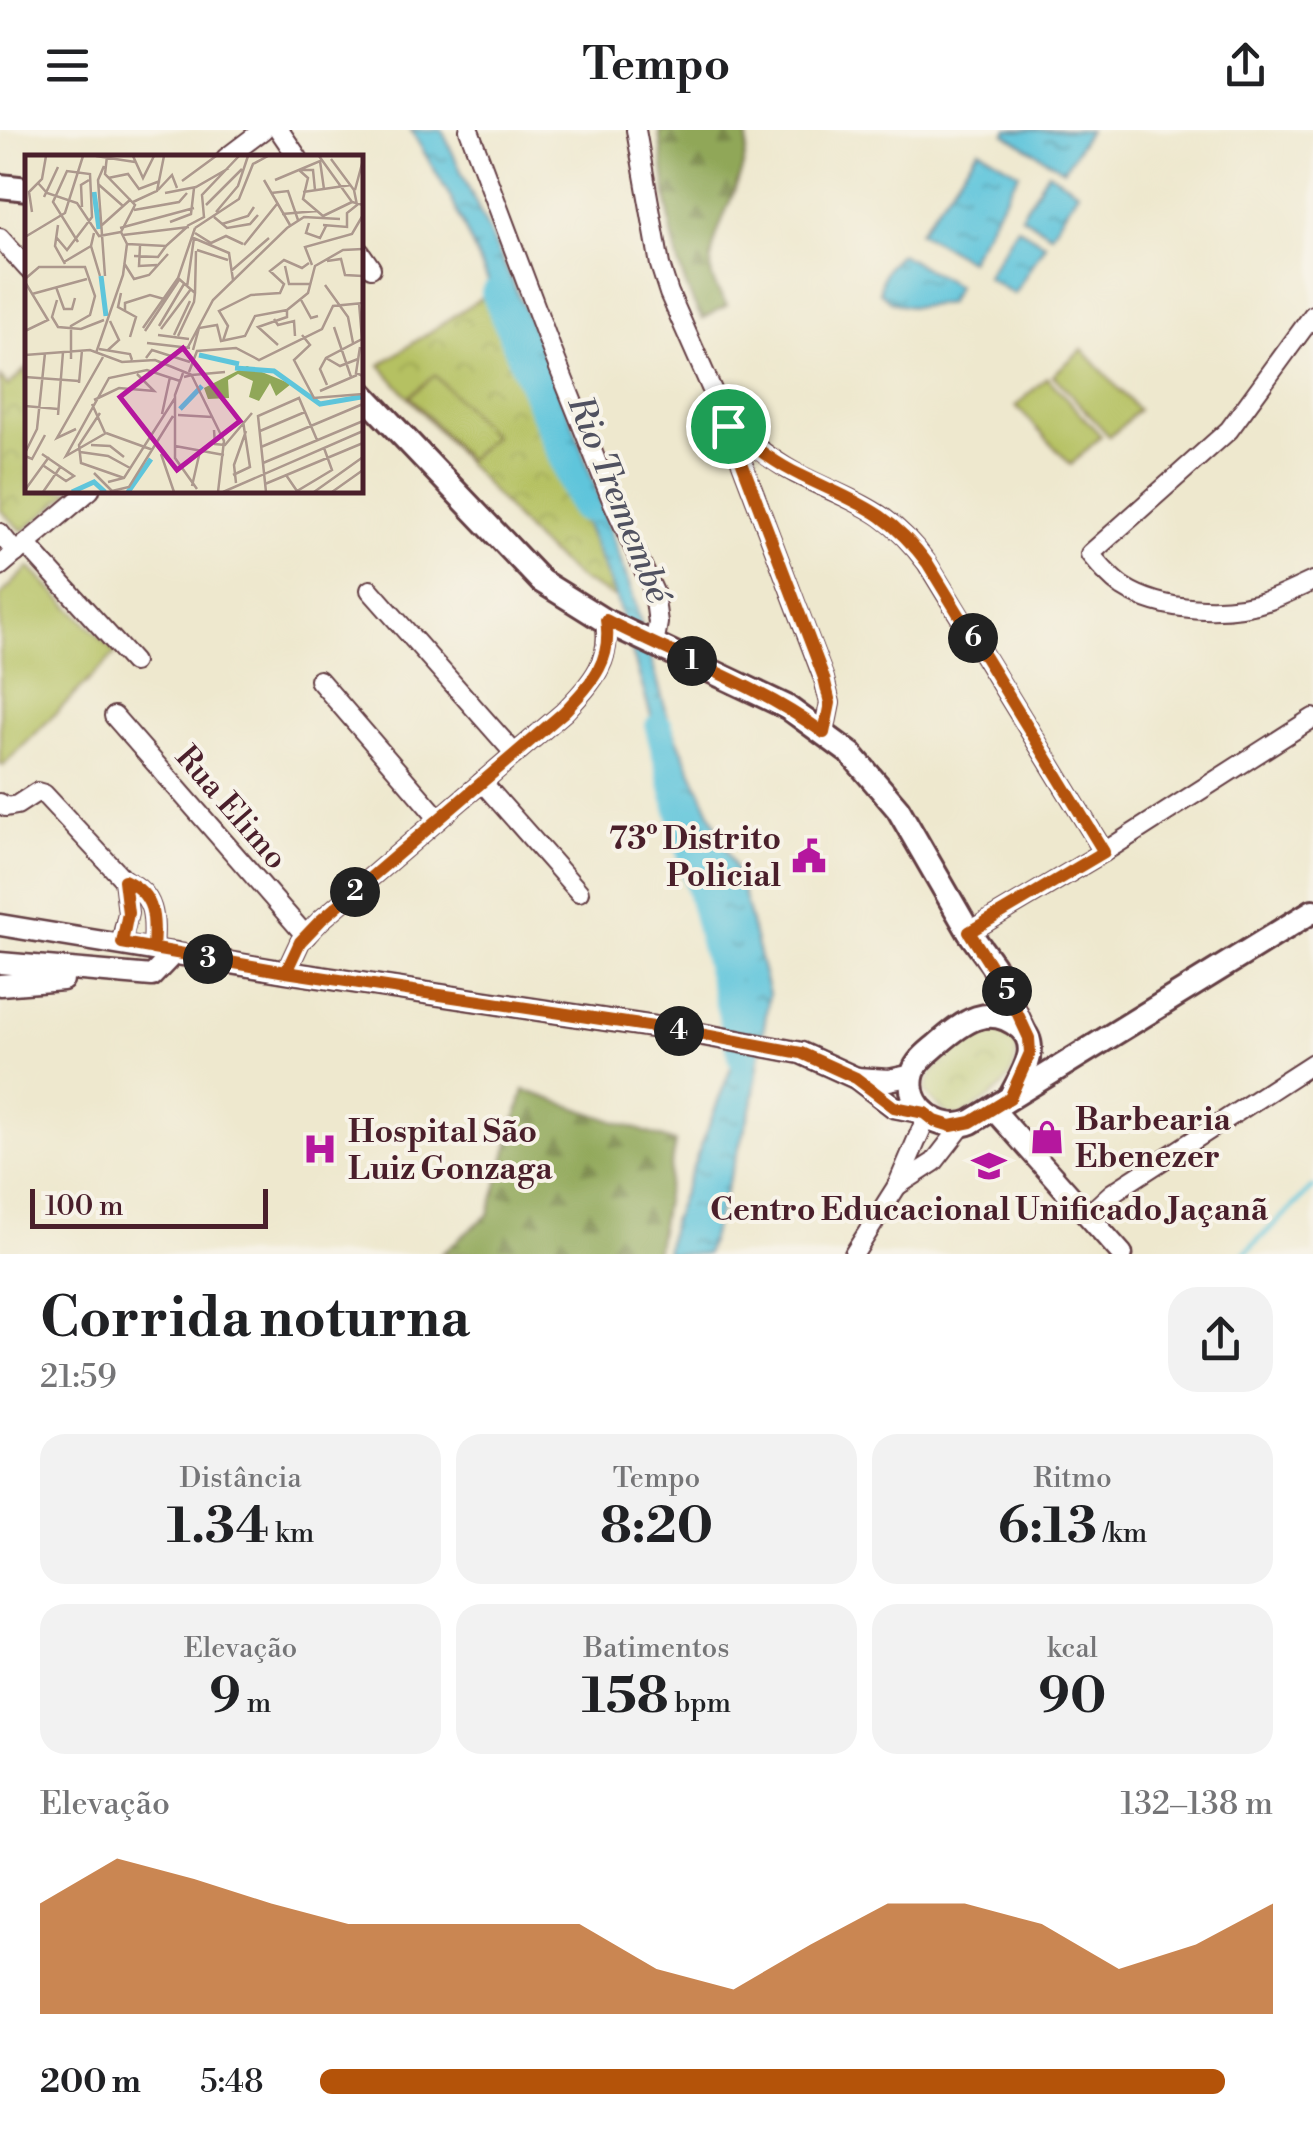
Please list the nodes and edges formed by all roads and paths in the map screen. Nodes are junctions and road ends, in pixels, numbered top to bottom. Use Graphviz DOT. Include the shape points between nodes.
graph roads {
  1 [pos="263,130"];
  2 [pos="279,130"];
  3 [pos="469,130"];
  4 [pos="636,130"];
  5 [pos="230,155"];
  6 [pos="296,155"];
  7 [pos="0,186"];
  8 [pos="25,189"];
  9 [pos="0,238"];
  10 [pos="25,266"];
  11 [pos="1313,315"];
  12 [pos="362,393"];
  13 [pos="728,426"];
  14 [pos="88,492"];
  15 [pos="0,533"];
  16 [pos="21,548"];
  17 [pos="0,566"];
  18 [pos="1313,581"];
  19 [pos="370,590"];
  20 [pos="606,620"];
  21 [pos="652,644"];
  22 [pos="133,662"];
  23 [pos="319,680"];
  24 [pos="114,716"];
  25 [pos="1313,718"];
  26 [pos="824,733"];
  27 [pos="515,754"];
  28 [pos="482,782"];
  29 [pos="0,803"];
  30 [pos="439,819"];
  31 [pos="1104,852"];
  32 [pos="124,880"];
  33 [pos="579,892"];
  34 [pos="1313,911"];
  35 [pos="0,925"];
  36 [pos="306,936"];
  37 [pos="972,937"];
  38 [pos="122,943"];
  39 [pos="153,949"];
  40 [pos="174,952"];
  41 [pos="0,963"];
  42 [pos="73,972"];
  43 [pos="286,972"];
  44 [pos="0,984"];
  45 [pos="985,1015"];
  46 [pos="1027,1035"];
  47 [pos="1084,1050"];
  48 [pos="1313,1063"];
  49 [pos="913,1075"];
  50 [pos="856,1078"];
  51 [pos="1001,1104"];
  52 [pos="926,1115"];
  53 [pos="962,1126"];
  54 [pos="897,1186"];
  55 [pos="1089,1214"];
  56 [pos="854,1254"];
  57 [pos="1122,1254"];
  1 -- 5 [label="street"];
  2 -- 6 [label="street"];
  3 -- 21 [label="street" via="654,592 658,624"];
  4 -- 13 [label="street" via="669,293"];
  7 -- 8 [label="main road"];
  9 -- 10 [label="street"];
  11 -- 18 [label="street" via="1229,430 1090,554 1126,588 1189,607 1235,608"];
  12 -- 20 [label="main road" via="526,568"];
  13 -- 26 [label="street" via="824,678 830,703"];
  13 -- 31 [label="street" via="780,465 863,504 908,536"];
  14 -- 16 [label="street"];
  15 -- 16 [label="street"];
  16 -- 17 [label="street"];
  16 -- 22 [label="street"];
  19 -- 27 [label="street"];
  20 -- 21 [label="main road"];
  20 -- 27 [label="street" via="609,641 596,674"];
  21 -- 26 [label="main road" via="788,706"];
  23 -- 30 [label="street"];
  24 -- 36 [label="street, Rua Elimo"];
  25 -- 31 [label="street"];
  26 -- 37 [label="main road" via="898,809"];
  27 -- 28 [label="street"];
  28 -- 30 [label="street"];
  28 -- 33 [label="street"];
  29 -- 32 [label="street" via="17,805 44,794"];
  30 -- 36 [label="street"];
  31 -- 37 [label="street"];
  32 -- 38 [label="street" via="128,913"];
  32 -- 39 [label="street" via="140,887 150,904"];
  34 -- 47 [label="main road"];
  35 -- 38 [label="street"];
  36 -- 43 [label="street"];
  37 -- 45 [label="main road" via="987,986"];
  37 -- 46 [label="main road"];
  38 -- 39 [label="street"];
  39 -- 40 [label="street"];
  40 -- 42 [label="street" via="152,976"];
  40 -- 43 [label="street"];
  41 -- 42 [label="street"];
  42 -- 44 [label="street" via="63,980"];
  43 -- 50 [label="street" via="694,1033 801,1053"];
  45 -- 46 [label="main road" via="1006,1019"];
  45 -- 49 [label="main road" via="965,1021 920,1060"];
  46 -- 47 [label="main road" via="1053,1048"];
  46 -- 51 [label="main road" via="1028,1062"];
  47 -- 51 [label="main road"];
  48 -- 55 [label="street"];
  49 -- 50 [label="street"];
  49 -- 52 [label="main road"];
  50 -- 52 [label="street" via="894,1107"];
  51 -- 53 [label="main road"];
  51 -- 55 [label="street"];
  52 -- 53 [label="main road"];
  52 -- 54 [label="street"];
  53 -- 54 [label="street" via="934,1162"];
  54 -- 56 [label="street"];
  55 -- 57 [label="street"];
}
